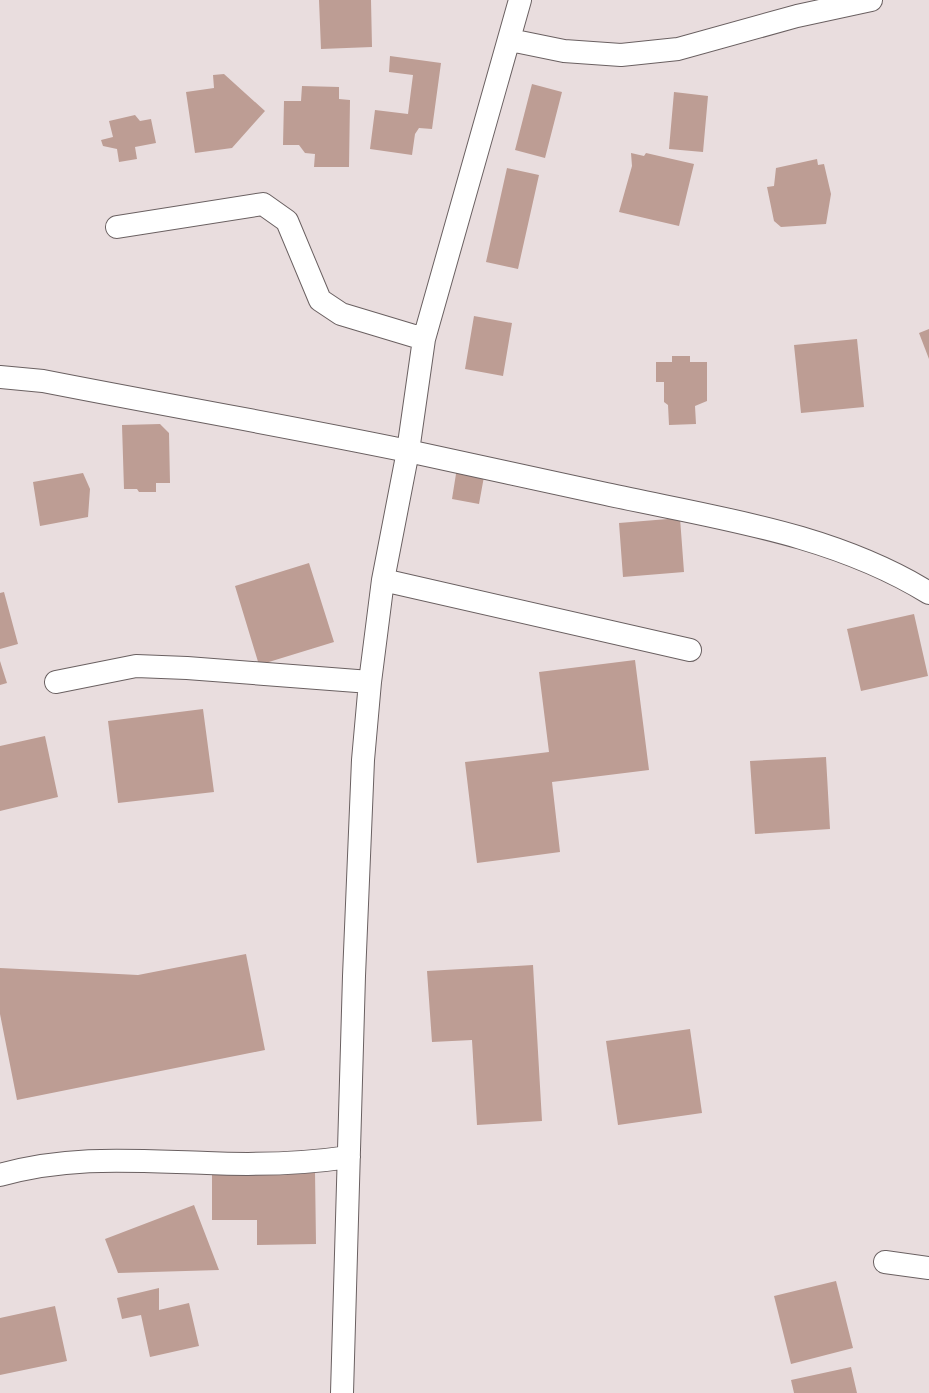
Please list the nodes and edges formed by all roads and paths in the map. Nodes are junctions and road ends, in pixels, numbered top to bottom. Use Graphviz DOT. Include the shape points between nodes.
graph roads {
  1 [pos="520,0"];
  2 [pos="871,0"];
  3 [pos="510,40"];
  4 [pos="117,227"];
  5 [pos="424,339"];
  6 [pos="0,377"];
  7 [pos="408,451"];
  8 [pos="383,580"];
  9 [pos="929,593"];
  10 [pos="690,650"];
  11 [pos="56,682"];
  12 [pos="370,682"];
  13 [pos="349,1156"];
  14 [pos="0,1176"];
  15 [pos="885,1262"];
  16 [pos="929,1268"];
  17 [pos="342,1393"];
  1 -- 3 [label="street"];
  2 -- 3 [label="street" via="797,16 678,49 621,55 564,51"];
  3 -- 5 [label="street"];
  4 -- 5 [label="street" via="264,204 287,221 320,300 341,314"];
  5 -- 7 [label="street"];
  6 -- 7 [label="street" via="43,381"];
  7 -- 8 [label="street"];
  7 -- 9 [label="street" via="688,510 770,530 853,554 901,576"];
  8 -- 10 [label="street"];
  8 -- 12 [label="street"];
  11 -- 12 [label="street" via="136,666"];
  12 -- 13 [label="street" via="358,849"];
  13 -- 14 [label="street" via="312,1162 79,1160 25,1168"];
  13 -- 17 [label="street"];
  15 -- 16 [label="street"];
}
